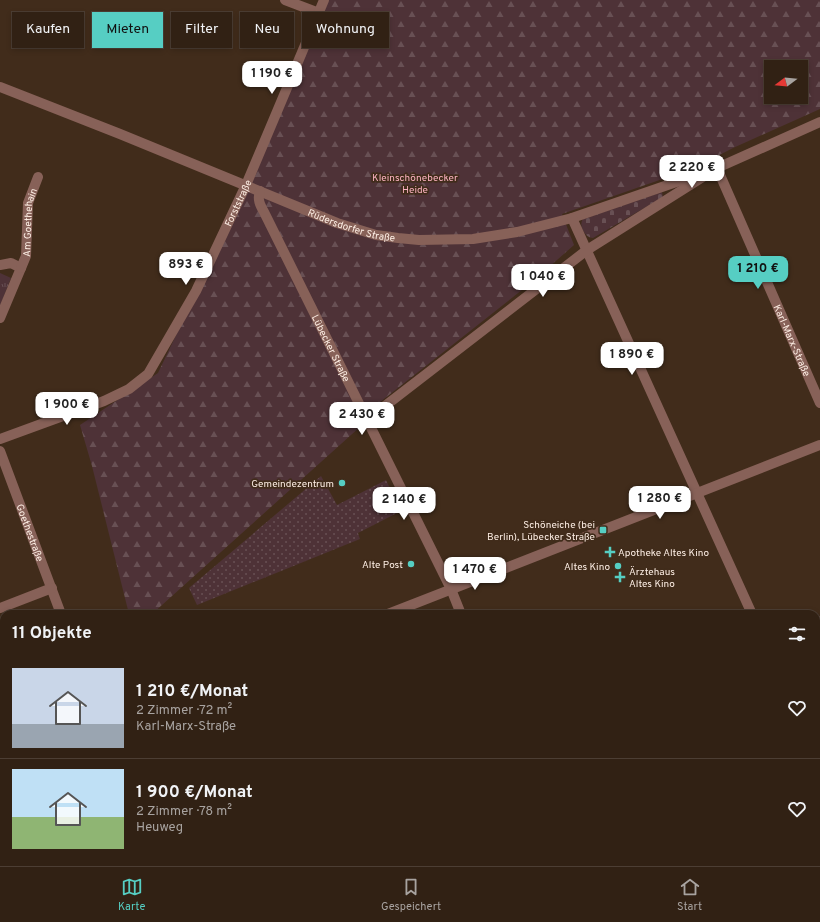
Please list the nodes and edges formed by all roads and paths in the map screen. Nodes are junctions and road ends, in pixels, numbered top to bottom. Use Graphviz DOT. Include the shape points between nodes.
graph roads {
  1 [pos="285,0"];
  2 [pos="324,0"];
  3 [pos="316,12"];
  4 [pos="319,12"];
  5 [pos="304,48"];
  6 [pos="0,87"];
  7 [pos="820,122"];
  8 [pos="717,168"];
  9 [pos="38,177"];
  10 [pos="246,185"];
  11 [pos="260,191"];
  12 [pos="572,218"];
  13 [pos="587,250"];
  14 [pos="0,265"];
  15 [pos="21,268"];
  16 [pos="0,318"];
  17 [pos="820,403"];
  18 [pos="366,420"];
  19 [pos="0,440"];
  20 [pos="820,445"];
  21 [pos="0,451"];
  22 [pos="697,493"];
  23 [pos="52,588"];
  24 [pos="451,589"];
  25 [pos="0,608"];
  26 [pos="60,610"];
  27 [pos="398,610"];
  28 [pos="459,610"];
  29 [pos="750,610"];
  1 -- 3 [label="street"];
  2 -- 4 [label="street, Forststraße"];
  5 -- 10 [label="street, Forststraße"];
  6 -- 10 [label="street, Rüdersdorfer Straße"];
  7 -- 8 [label="street"];
  8 -- 12 [label="street, Rüdersdorfer Straße"];
  8 -- 13 [label="street"];
  8 -- 17 [label="street, Karl-Marx-Straße"];
  9 -- 15 [label="street, Am Goethehain" via="28,203 26,256"];
  10 -- 11 [label="street, Rüdersdorfer Straße"];
  10 -- 19 [label="street, Forststraße" via="196,291 148,374 104,401"];
  11 -- 12 [label="street, Rüdersdorfer Straße" via="359,231 419,240 473,239 517,232"];
  11 -- 18 [label="street, Lübecker Straße" via="258,196 264,212"];
  12 -- 13 [label="street"];
  13 -- 18 [label="street"];
  13 -- 22 [label="street"];
  14 -- 15 [label="street" via="11,263"];
  15 -- 16 [label="street"];
  18 -- 24 [label="street, Lübecker Straße"];
  20 -- 22 [label="street"];
  21 -- 23 [label="street, Goethestraße"];
  22 -- 24 [label="street"];
  22 -- 29 [label="street"];
  23 -- 25 [label="street"];
  23 -- 26 [label="street, Goethestraße"];
  24 -- 27 [label="street"];
  24 -- 28 [label="street, Lübecker Straße"];
}
